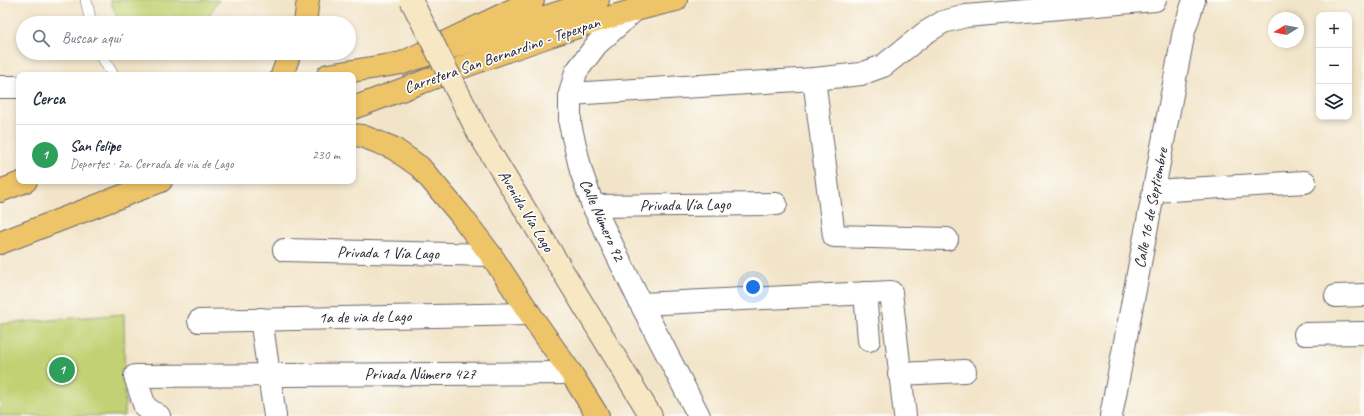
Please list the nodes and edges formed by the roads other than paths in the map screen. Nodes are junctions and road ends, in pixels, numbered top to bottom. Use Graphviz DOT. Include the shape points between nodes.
graph roads {
  1 [pos="86,0"];
  2 [pos="308,0"];
  3 [pos="411,0"];
  4 [pos="598,0"];
  5 [pos="676,0"];
  6 [pos="1155,0"];
  7 [pos="1194,0"];
  8 [pos="529,1"];
  9 [pos="636,9"];
  10 [pos="89,16"];
  11 [pos="307,16"];
  12 [pos="104,60"];
  13 [pos="287,60"];
  14 [pos="402,63"];
  15 [pos="111,72"];
  16 [pos="283,72"];
  17 [pos="346,72"];
  18 [pos="814,79"];
  19 [pos="0,87"];
  20 [pos="16,87"];
  21 [pos="570,94"];
  22 [pos="356,107"];
  23 [pos="356,135"];
  24 [pos="1305,182"];
  25 [pos="18,184"];
  26 [pos="154,184"];
  27 [pos="0,191"];
  28 [pos="1154,191"];
  29 [pos="776,204"];
  30 [pos="594,206"];
  31 [pos="947,239"];
  32 [pos="0,243"];
  33 [pos="284,250"];
  34 [pos="491,256"];
  35 [pos="865,293"];
  36 [pos="1364,294"];
  37 [pos="1336,296"];
  38 [pos="641,304"];
  39 [pos="530,314"];
  40 [pos="261,319"];
  41 [pos="199,321"];
  42 [pos="1364,333"];
  43 [pos="1305,334"];
  44 [pos="869,340"];
  45 [pos="965,371"];
  46 [pos="571,373"];
  47 [pos="899,374"];
  48 [pos="270,375"];
  49 [pos="159,416"];
  50 [pos="275,416"];
  51 [pos="598,416"];
  52 [pos="652,416"];
  53 [pos="699,416"];
  54 [pos="905,416"];
  55 [pos="1111,416"];
  1 -- 10 [label="lane"];
  2 -- 11 [label="highway"];
  3 -- 52 [label="main road, Avenida Vía Lago, bridge" via="479,134"];
  4 -- 14 [label="highway"];
  5 -- 9 [label="highway, Carretera San Bernardino - Tepexpan"];
  6 -- 18 [label="street" via="966,16 943,22 883,66 861,74"];
  7 -- 28 [label="street, Calle 16 de Septiembre" via="1184,31"];
  8 -- 14 [label="highway, Carretera San Bernardino - Tepexpan"];
  9 -- 21 [label="street, Calle Número 92" via="597,44 576,72"];
  9 -- 22 [label="highway, Carretera San Bernardino - Tepexpan" via="529,43"];
  12 -- 15 [label="lane"];
  13 -- 16 [label="highway"];
  14 -- 17 [label="highway, Carretera San Bernardino - Tepexpan"];
  18 -- 21 [label="street"];
  18 -- 31 [label="street" via="834,236"];
  19 -- 20 [label="street"];
  21 -- 30 [label="street, Calle Número 92" via="570,124 581,171"];
  23 -- 34 [label="highway" via="393,148 420,167"];
  24 -- 28 [label="street"];
  25 -- 27 [label="highway"];
  26 -- 32 [label="highway"];
  28 -- 55 [label="street, Calle 16 de Septiembre"];
  29 -- 30 [label="street, Privada Vía Lago"];
  30 -- 38 [label="street, Calle Número 92"];
  33 -- 34 [label="street, Privada 1 Vía Lago"];
  34 -- 39 [label="highway"];
  35 -- 38 [label="street"];
  35 -- 44 [label="street"];
  35 -- 47 [label="street" via="891,292"];
  36 -- 37 [label="street"];
  38 -- 53 [label="street, Calle Número 92"];
  39 -- 40 [label="street, 1a de via de Lago"];
  39 -- 46 [label="highway"];
  40 -- 41 [label="street, 1a de via de Lago"];
  40 -- 48 [label="street"];
  42 -- 43 [label="street"];
  45 -- 47 [label="street"];
  46 -- 48 [label="street, Privada Número 427"];
  46 -- 51 [label="highway"];
  47 -- 54 [label="street"];
  48 -- 49 [label="street, Privada Número 427" via="135,376 145,407"];
  48 -- 50 [label="street"];
}
